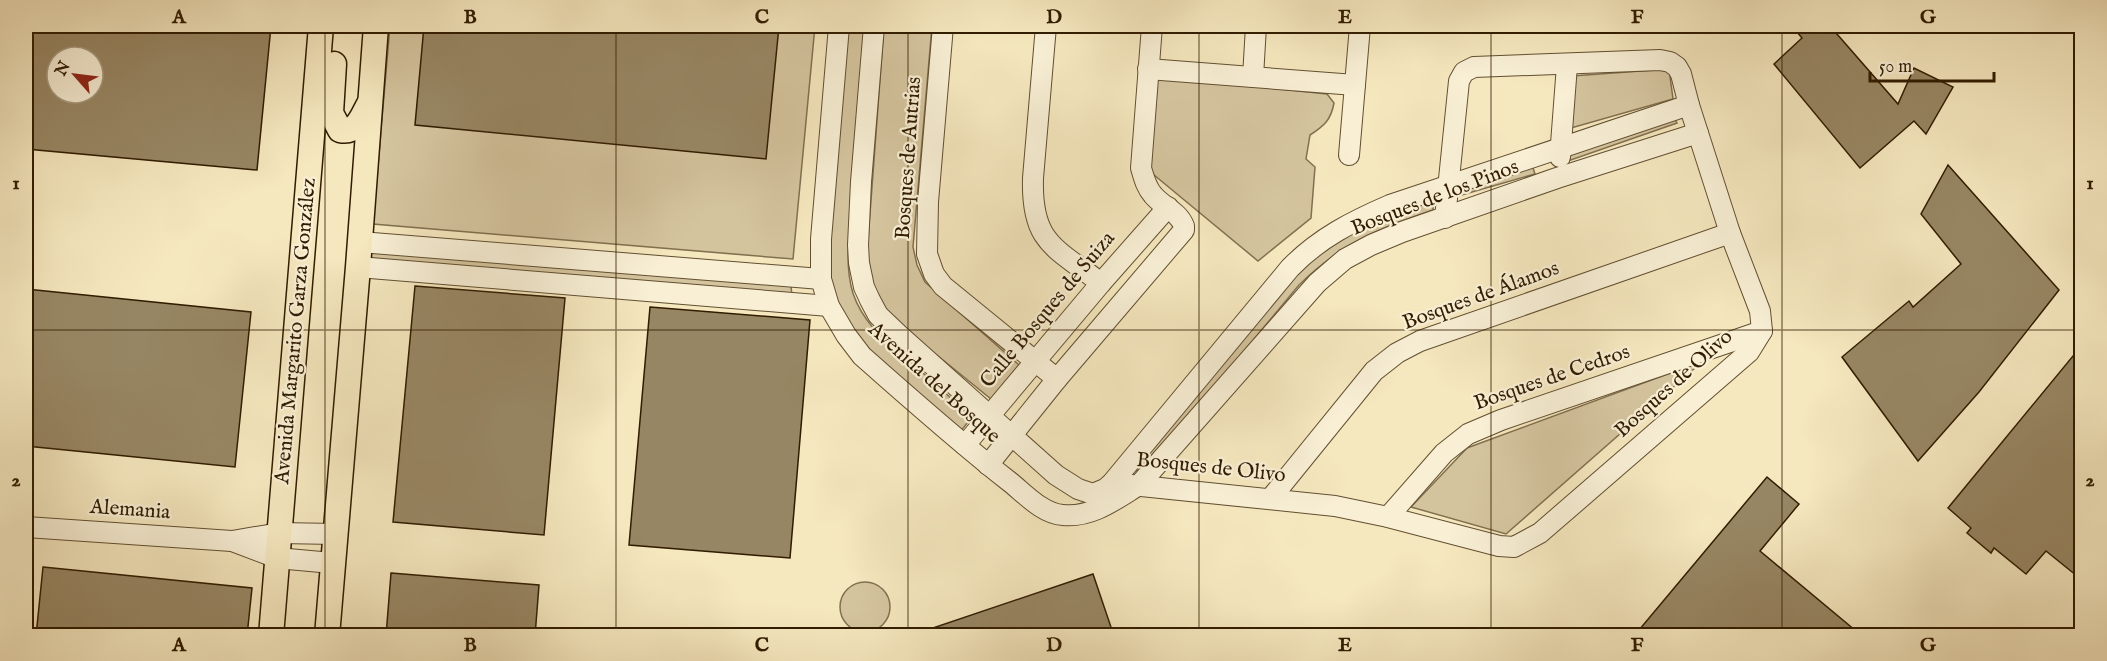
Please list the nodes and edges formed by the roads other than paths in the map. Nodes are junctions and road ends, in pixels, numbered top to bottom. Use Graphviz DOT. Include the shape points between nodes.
graph roads {
  1 [pos="321,26"];
  2 [pos="337,26"];
  3 [pos="376,26"];
  4 [pos="838,26"];
  5 [pos="874,26"];
  6 [pos="943,26"];
  7 [pos="1046,26"];
  8 [pos="1152,26"];
  9 [pos="1256,26"];
  10 [pos="1360,26"];
  11 [pos="1567,65"];
  12 [pos="1148,69"];
  13 [pos="1253,77"];
  14 [pos="1355,85"];
  15 [pos="370,102"];
  16 [pos="1689,105"];
  17 [pos="1698,133"];
  18 [pos="1562,146"];
  19 [pos="1349,154"];
  20 [pos="1557,178"];
  21 [pos="1449,185"];
  22 [pos="1168,207"];
  23 [pos="1445,218"];
  24 [pos="1730,232"];
  25 [pos="360,242"];
  26 [pos="358,267"];
  27 [pos="821,279"];
  28 [pos="1101,283"];
  29 [pos="829,306"];
  30 [pos="1762,331"];
  31 [pos="1034,363"];
  32 [pos="1057,380"];
  33 [pos="989,417"];
  34 [pos="1011,436"];
  35 [pos="965,445"];
  36 [pos="988,465"];
  37 [pos="1112,483"];
  38 [pos="1139,485"];
  39 [pos="1093,494"];
  40 [pos="1271,498"];
  41 [pos="1074,515"];
  42 [pos="1388,517"];
  43 [pos="26,527"];
  44 [pos="280,533"];
  45 [pos="335,534"];
  46 [pos="232,541"];
  47 [pos="277,558"];
  48 [pos="332,562"];
  49 [pos="271,636"];
  50 [pos="327,636"];
  1 -- 44 [label="main road, Avenida Margarito Garza González"];
  2 -- 15 [label="main road" via="331,113 340,130 354,129"];
  3 -- 15 [label="main road"];
  4 -- 27 [label="street, Avenida del Bosque"];
  5 -- 33 [label="street, Avenida del Bosque" via="858,245 864,287 879,315"];
  6 -- 31 [label="street, Bosques de Autrias" via="927,254 943,286"];
  7 -- 28 [label="street" via="1033,178 1035,219 1052,245"];
  8 -- 12 [label="street"];
  9 -- 13 [label="street"];
  10 -- 14 [label="street"];
  11 -- 16 [label="street, Bosques de Olivo" via="1670,62 1681,74"];
  11 -- 18 [label="street"];
  11 -- 21 [label="street, Bosques de Olivo" via="1474,67 1464,72 1459,81"];
  12 -- 13 [label="street"];
  12 -- 22 [label="street" via="1141,168 1145,183"];
  13 -- 14 [label="street"];
  14 -- 19 [label="street"];
  15 -- 25 [label="main road"];
  16 -- 17 [label="street, Bosques de Olivo"];
  16 -- 18 [label="street, Bosques de los Pinos"];
  17 -- 20 [label="street, Bosques de los Pinos"];
  17 -- 24 [label="street, Bosques de Olivo"];
  18 -- 20 [label="street"];
  18 -- 21 [label="street, Bosques de los Pinos"];
  20 -- 23 [label="street, Bosques de los Pinos"];
  21 -- 23 [label="street, Bosques de Olivo"];
  21 -- 37 [label="street, Bosques de los Pinos" via="1353,221 1303,255"];
  22 -- 28 [label="street, Calle Bosques de Suiza"];
  22 -- 32 [label="street" via="1185,226 1182,234"];
  23 -- 38 [label="street, Bosques de los Pinos" via="1371,245 1345,259 1317,283"];
  24 -- 30 [label="street, Bosques de Olivo" via="1760,311"];
  24 -- 40 [label="street, Bosques de Álamos" via="1420,341 1397,353 1374,371"];
  25 -- 26 [label="main road"];
  25 -- 27 [label="street"];
  26 -- 29 [label="street"];
  26 -- 45 [label="main road"];
  27 -- 29 [label="street, Avenida del Bosque"];
  28 -- 31 [label="street, Calle Bosques de Suiza"];
  29 -- 35 [label="street, Avenida del Bosque" via="862,356"];
  30 -- 42 [label="street, Bosques de Cedros" via="1476,430 1444,453"];
  30 -- 42 [label="street, Bosques de Olivo" via="1749,352 1526,542 1514,547 1499,546"];
  31 -- 32 [label="street, Bosques de Autrias"];
  31 -- 33 [label="street, Calle Bosques de Suiza"];
  32 -- 34 [label="street"];
  33 -- 34 [label="street, Avenida del Bosque"];
  33 -- 35 [label="street, Calle Bosques de Suiza"];
  34 -- 36 [label="street"];
  34 -- 39 [label="street, Avenida del Bosque" via="1056,475"];
  35 -- 36 [label="street, Avenida del Bosque"];
  36 -- 41 [label="street, Avenida del Bosque" via="1046,509"];
  37 -- 38 [label="street, Bosques de Olivo"];
  37 -- 39 [label="street, Bosques de los Pinos"];
  38 -- 40 [label="street, Bosques de Olivo"];
  38 -- 41 [label="street, Bosques de los Pinos" via="1101,508"];
  40 -- 42 [label="street, Bosques de Olivo"];
  43 -- 46 [label="street, Alemania"];
  44 -- 45 [label="street, Alemania"];
  44 -- 46 [label="street, Alemania"];
  44 -- 47 [label="main road, Avenida Margarito Garza González"];
  45 -- 48 [label="main road"];
  46 -- 47 [label="street, Alemania"];
  47 -- 48 [label="street, Alemania"];
  47 -- 49 [label="main road, Avenida Margarito Garza González"];
  48 -- 50 [label="main road"];
}
